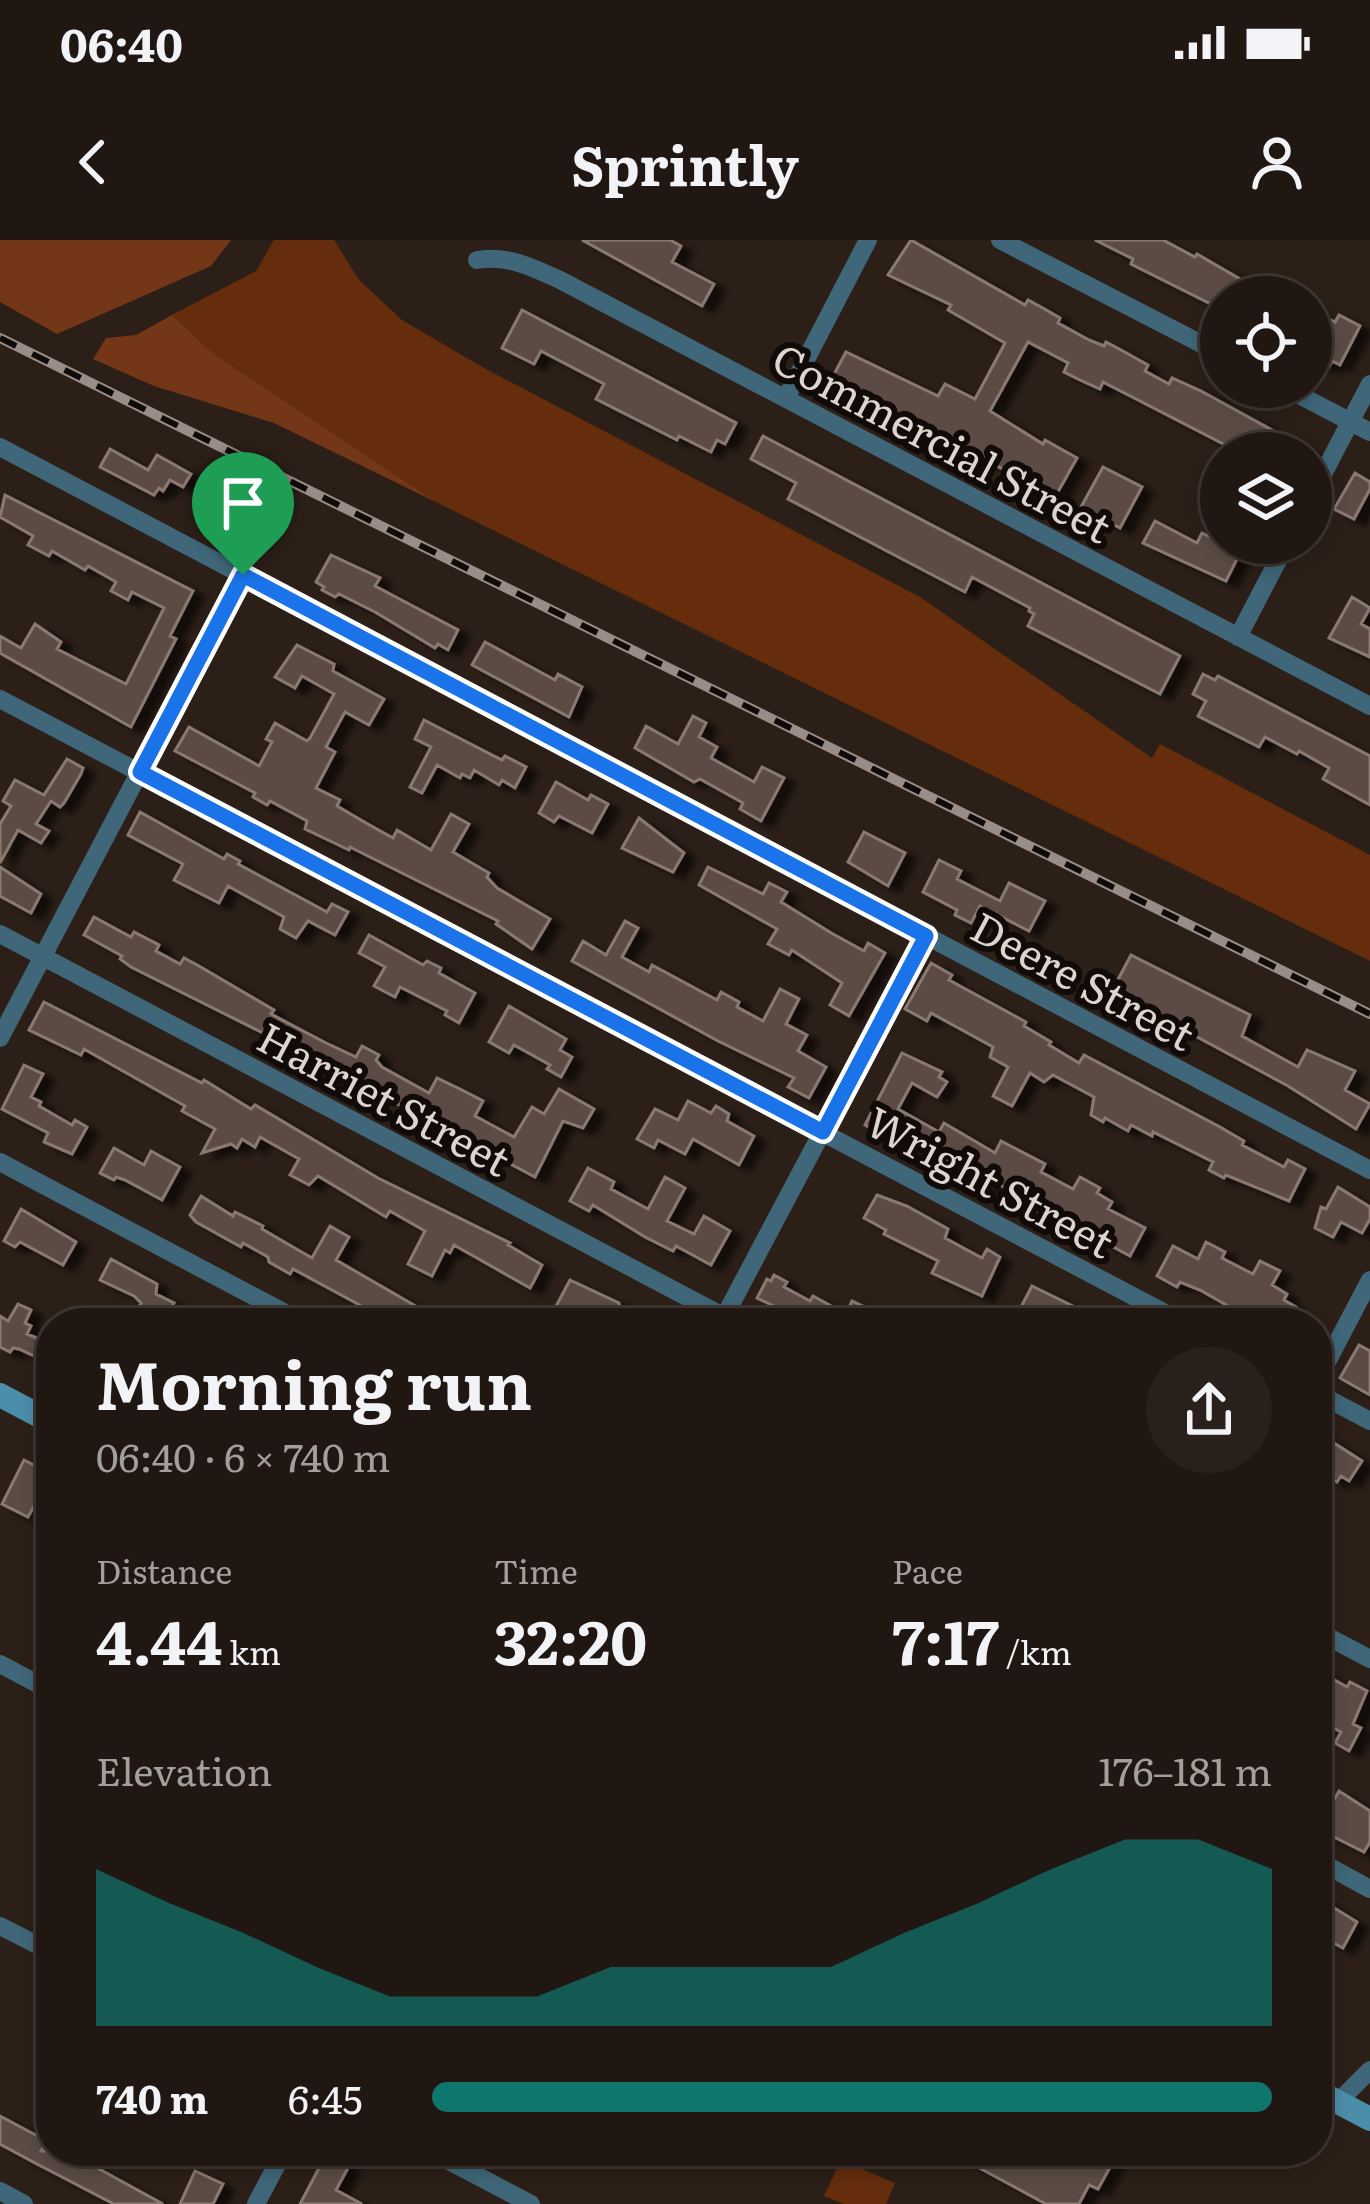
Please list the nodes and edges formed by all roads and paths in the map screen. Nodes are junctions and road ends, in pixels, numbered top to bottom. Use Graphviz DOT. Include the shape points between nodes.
graph roads {
  1 [pos="868,240"];
  2 [pos="1000,240"];
  3 [pos="477,260"];
  4 [pos="1200,343"];
  5 [pos="1370,384"];
  6 [pos="786,398"];
  7 [pos="1324,408"];
  8 [pos="1350,422"];
  9 [pos="1370,432"];
  10 [pos="0,447"];
  11 [pos="1332,457"];
  12 [pos="1276,564"];
  13 [pos="243,575"];
  14 [pos="1238,637"];
  15 [pos="0,699"];
  16 [pos="1370,706"];
  17 [pos="140,772"];
  18 [pos="0,934"];
  19 [pos="926,936"];
  20 [pos="43,957"];
  21 [pos="0,1038"];
  22 [pos="823,1132"];
  23 [pos="0,1162"];
  24 [pos="1370,1170"];
  25 [pos="1370,1280"];
  26 [pos="276,1308"];
  27 [pos="703,1308"];
  28 [pos="734,1308"];
  29 [pos="1156,1308"];
  30 [pos="1332,1352"];
  31 [pos="0,1395"];
  32 [pos="1332,1402"];
  33 [pos="36,1414"];
  34 [pos="1370,1421"];
  35 [pos="1332,1638"];
  36 [pos="1370,1659"];
  37 [pos="0,1664"];
  38 [pos="36,1683"];
  39 [pos="1332,1868"];
  40 [pos="1370,1889"];
  41 [pos="0,1926"];
  42 [pos="36,1944"];
  43 [pos="1370,2070"];
  44 [pos="1332,2094"];
  45 [pos="1332,2098"];
  46 [pos="1370,2119"];
  47 [pos="276,2166"];
  48 [pos="459,2166"];
  49 [pos="0,2191"];
  50 [pos="24,2204"];
  51 [pos="256,2204"];
  52 [pos="531,2204"];
  1 -- 6 [label="street"];
  2 -- 4 [label="street"];
  3 -- 6 [label="street, Commercial Street" via="538,270"];
  5 -- 8 [label="street"];
  6 -- 14 [label="street, Commercial Street"];
  7 -- 8 [label="street"];
  8 -- 9 [label="street"];
  8 -- 11 [label="street"];
  10 -- 13 [label="street, Deere Street"];
  12 -- 14 [label="street"];
  13 -- 17 [label="street"];
  13 -- 19 [label="street, Deere Street"];
  14 -- 16 [label="street, Commercial Street"];
  15 -- 17 [label="street, Wright Street"];
  17 -- 20 [label="street"];
  17 -- 22 [label="street, Wright Street"];
  18 -- 20 [label="street, Harriet Street"];
  19 -- 22 [label="street"];
  19 -- 24 [label="street, Deere Street"];
  20 -- 21 [label="street"];
  20 -- 27 [label="street, Harriet Street"];
  22 -- 28 [label="street"];
  22 -- 29 [label="street, Wright Street"];
  23 -- 26 [label="street"];
  25 -- 30 [label="street"];
  31 -- 33 [label="main road"];
  32 -- 34 [label="street"];
  35 -- 36 [label="street"];
  37 -- 38 [label="street"];
  39 -- 40 [label="street"];
  41 -- 42 [label="street"];
  43 -- 44 [label="street"];
  45 -- 46 [label="main road"];
  47 -- 51 [label="street"];
  48 -- 52 [label="street"];
  49 -- 50 [label="street"];
}
